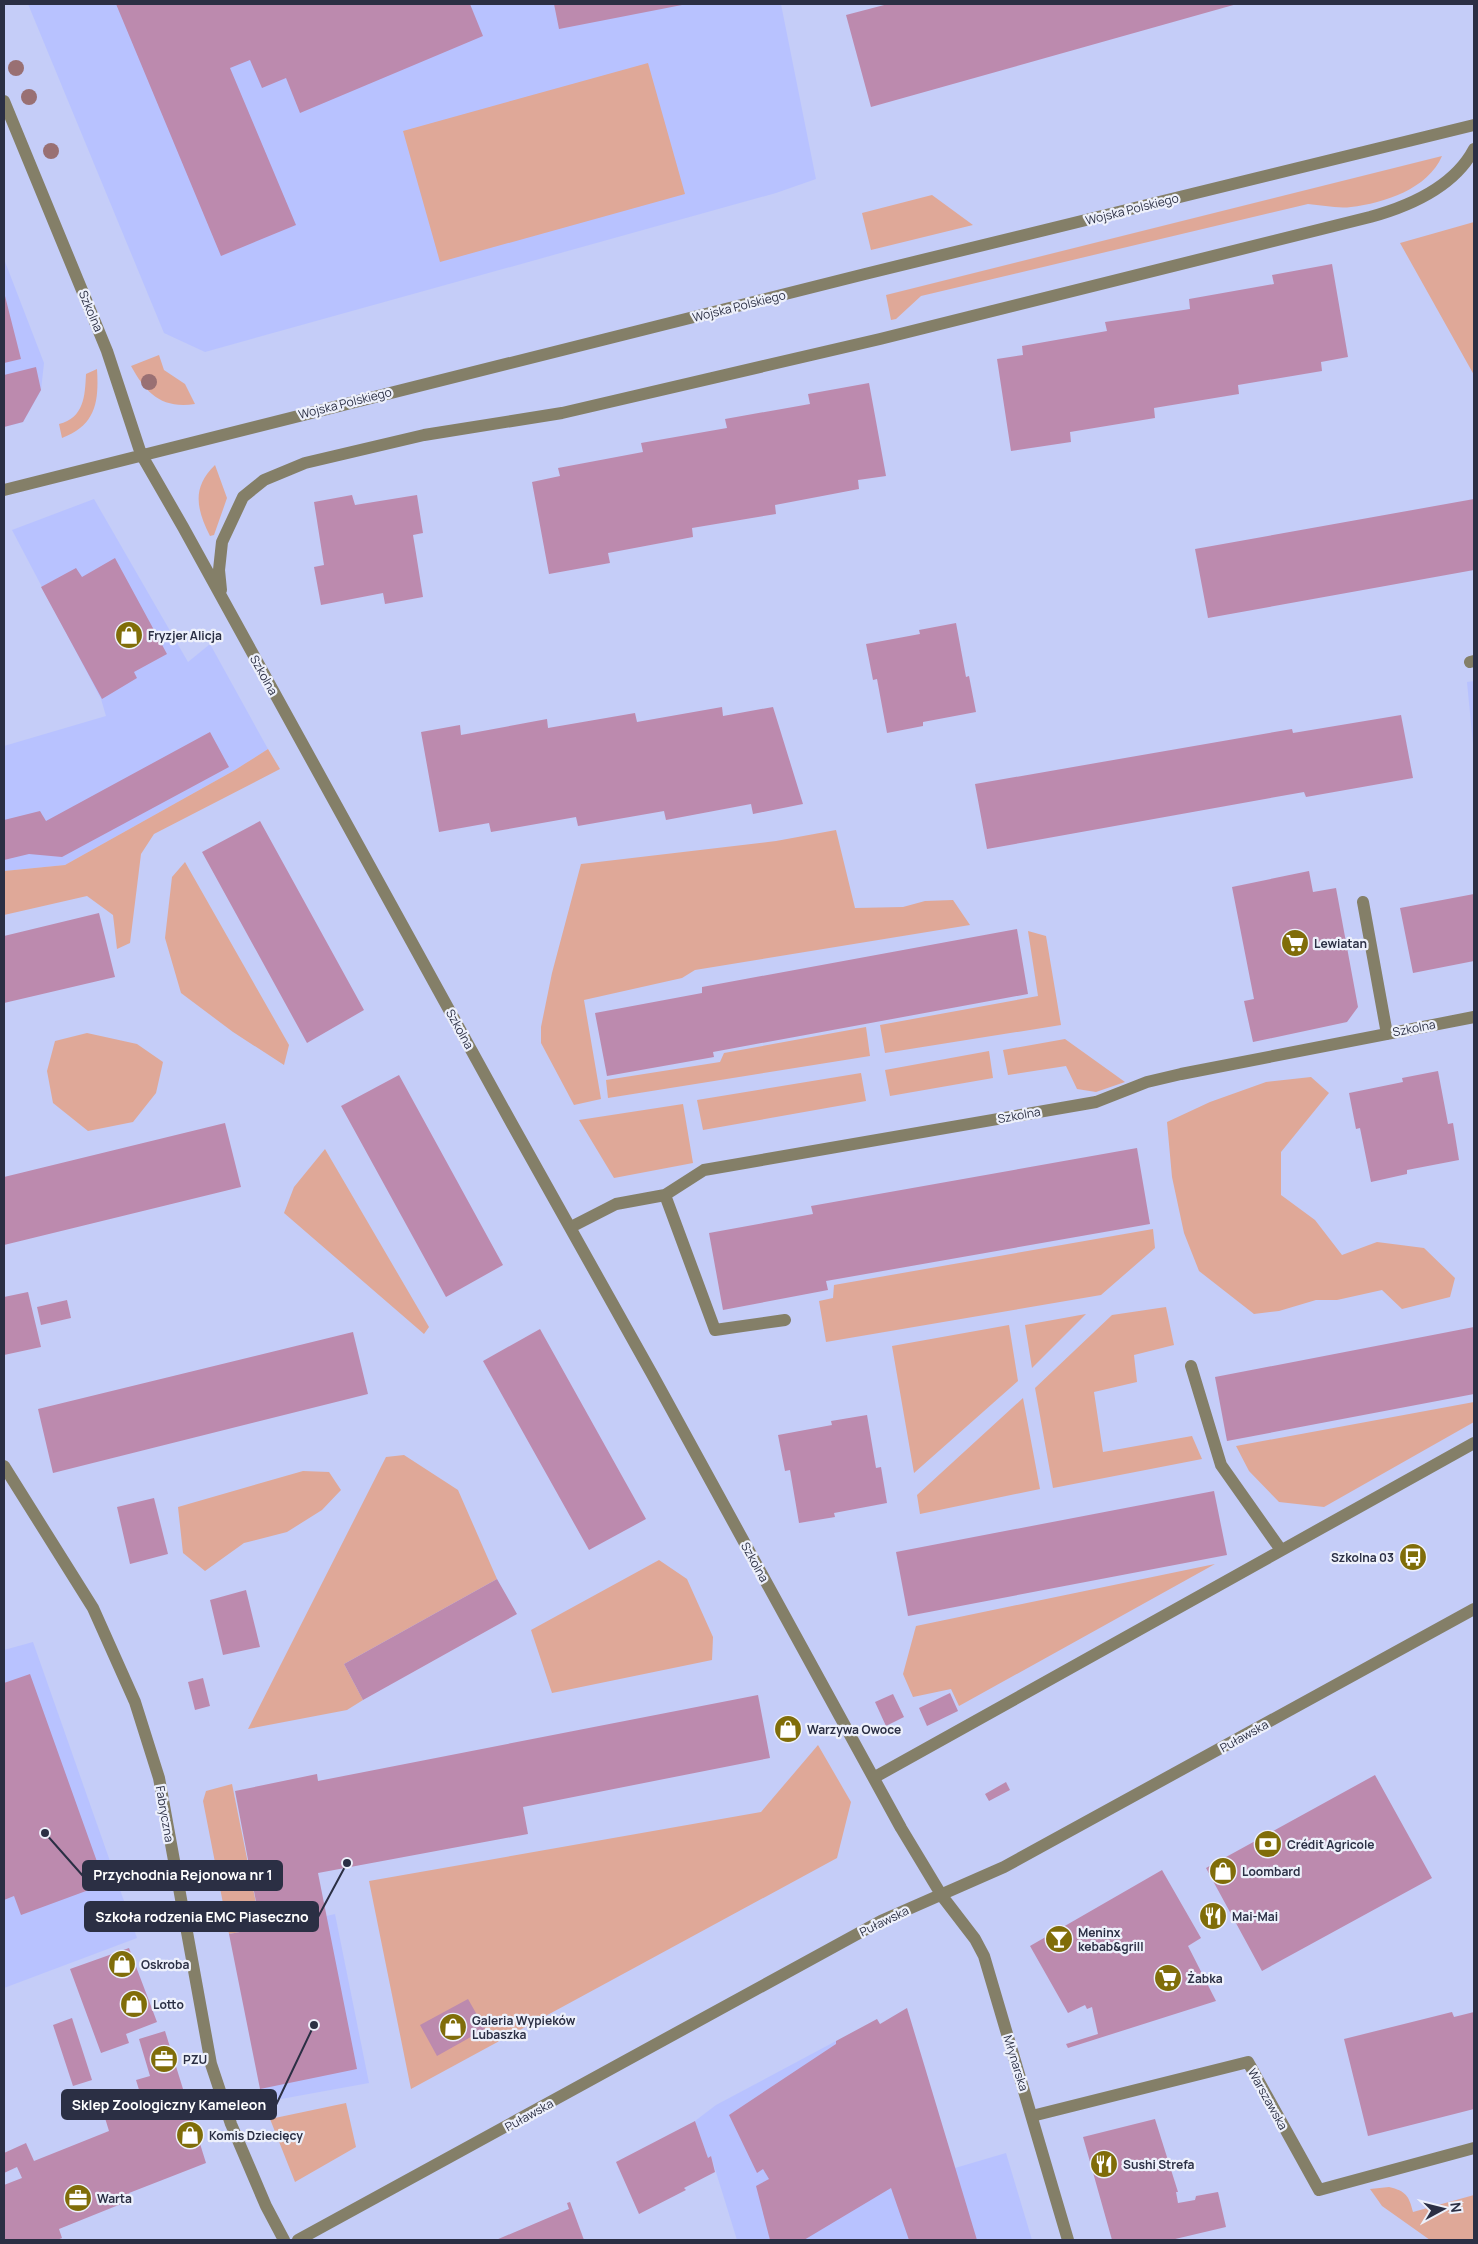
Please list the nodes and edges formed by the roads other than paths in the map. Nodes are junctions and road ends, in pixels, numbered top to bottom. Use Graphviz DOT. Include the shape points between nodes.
graph roads {
  1 [pos="4,102"];
  2 [pos="1474,125"];
  3 [pos="1474,149"];
  4 [pos="141,454"];
  5 [pos="4,490"];
  6 [pos="221,598"];
  7 [pos="1363,902"];
  8 [pos="1474,1017"];
  9 [pos="1386,1034"];
  10 [pos="665,1195"];
  11 [pos="571,1227"];
  12 [pos="785,1320"];
  13 [pos="1191,1366"];
  14 [pos="1474,1443"];
  15 [pos="4,1466"];
  16 [pos="1281,1550"];
  17 [pos="1474,1609"];
  18 [pos="875,1777"];
  19 [pos="942,1896"];
  20 [pos="1032,2116"];
  21 [pos="1474,2148"];
  22 [pos="284,2240"];
  23 [pos="298,2240"];
  24 [pos="1068,2240"];
  1 -- 4 [label="street, Szkolna" via="107,350"];
  2 -- 4 [label="street, Wojska Polskiego"];
  3 -- 6 [label="street" via="1430,194 1370,217 880,339 562,413 424,434 305,463 264,480 243,497 222,542"];
  4 -- 5 [label="street, Wojska Polskiego"];
  4 -- 6 [label="street, Szkolna"];
  6 -- 11 [label="street, Szkolna"];
  7 -- 9 [label="street"];
  8 -- 9 [label="street, Szkolna"];
  9 -- 10 [label="street, Szkolna" via="1181,1074 1147,1082 1096,1102 704,1170"];
  10 -- 11 [label="street, Szkolna" via="616,1204"];
  10 -- 12 [label="street" via="715,1330"];
  11 -- 18 [label="street, Szkolna"];
  13 -- 16 [label="street" via="1221,1465"];
  14 -- 16 [label="street"];
  15 -- 22 [label="street, Fabryczna" via="93,1608 135,1702 158,1778 211,2064 235,2133"];
  16 -- 18 [label="street"];
  17 -- 19 [label="street, Puławska" via="1004,1867"];
  18 -- 19 [label="street, Szkolna"];
  19 -- 20 [label="street, Młynarska" via="972,1933 984,1956"];
  19 -- 23 [label="street, Puławska" via="881,1921"];
  20 -- 21 [label="street, Warszawska" via="1248,2062 1319,2190"];
  20 -- 24 [label="street, Młynarska"];
}
